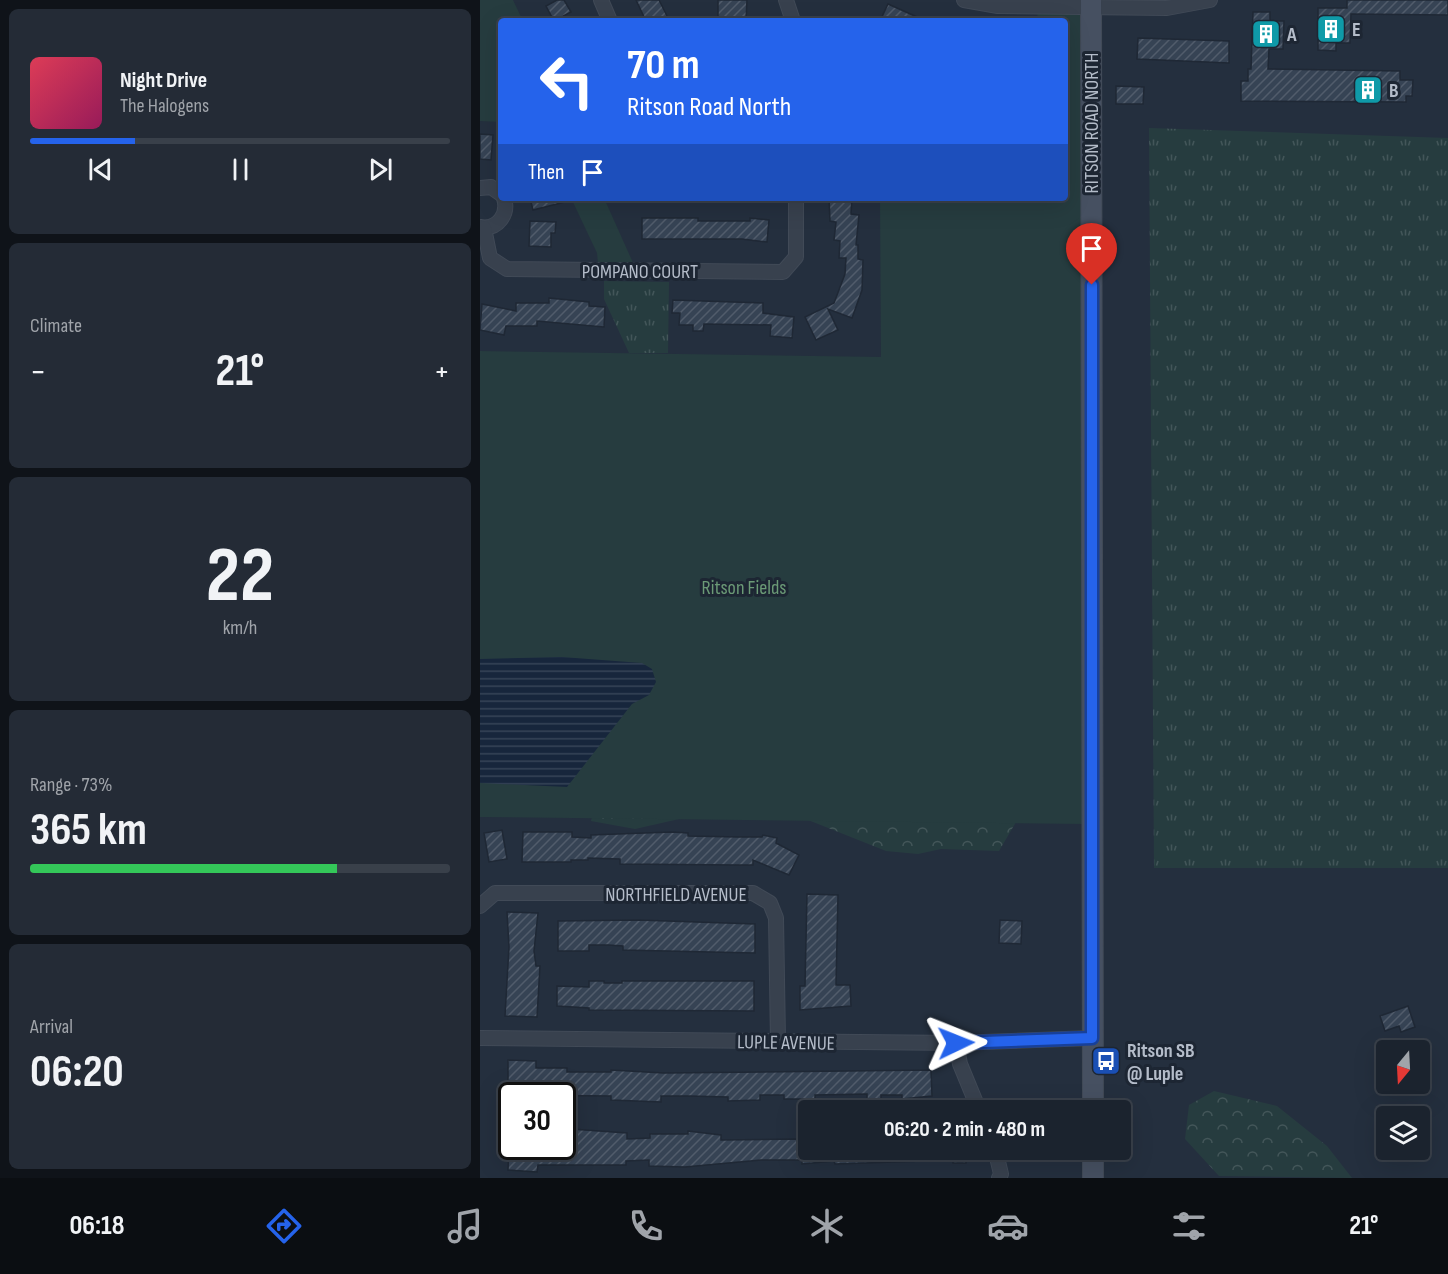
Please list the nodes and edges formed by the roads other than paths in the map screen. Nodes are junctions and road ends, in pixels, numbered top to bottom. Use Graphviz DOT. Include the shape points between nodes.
graph roads {
  1 [pos="601,0"];
  2 [pos="786,0"];
  3 [pos="964,0"];
  4 [pos="1210,0"];
  5 [pos="1091,4"];
  6 [pos="609,18"];
  7 [pos="792,18"];
  8 [pos="480,188"];
  9 [pos="498,192"];
  10 [pos="505,201"];
  11 [pos="795,201"];
  12 [pos="482,227"];
  13 [pos="480,906"];
  14 [pos="480,1038"];
  15 [pos="1092,1038"];
  16 [pos="778,1041"];
  17 [pos="956,1043"];
  18 [pos="975,1100"];
  19 [pos="1093,1100"];
  20 [pos="998,1160"];
  21 [pos="1093,1160"];
  22 [pos="999,1178"];
  23 [pos="1093,1178"];
  1 -- 6 [label="street"];
  2 -- 7 [label="street"];
  3 -- 5 [label="street" via="998,6"];
  4 -- 5 [label="street" via="1167,8"];
  5 -- 15 [label="main road, RITSON ROAD NORTH"];
  8 -- 9 [label="street" via="491,187"];
  10 -- 12 [label="street, POMPANO COURT" via="501,220"];
  11 -- 12 [label="street, POMPANO COURT" via="796,257 783,272 507,269 490,258"];
  13 -- 16 [label="street, NORTHFIELD AVENUE" via="495,893 753,893 770,903 776,918"];
  14 -- 16 [label="street, LUPLE AVENUE"];
  15 -- 17 [label="street, LUPLE AVENUE"];
  15 -- 19 [label="main road, RITSON ROAD NORTH"];
  16 -- 17 [label="street, LUPLE AVENUE"];
  17 -- 18 [label="street"];
  20 -- 22 [label="street"];
  21 -- 23 [label="main road"];
}
